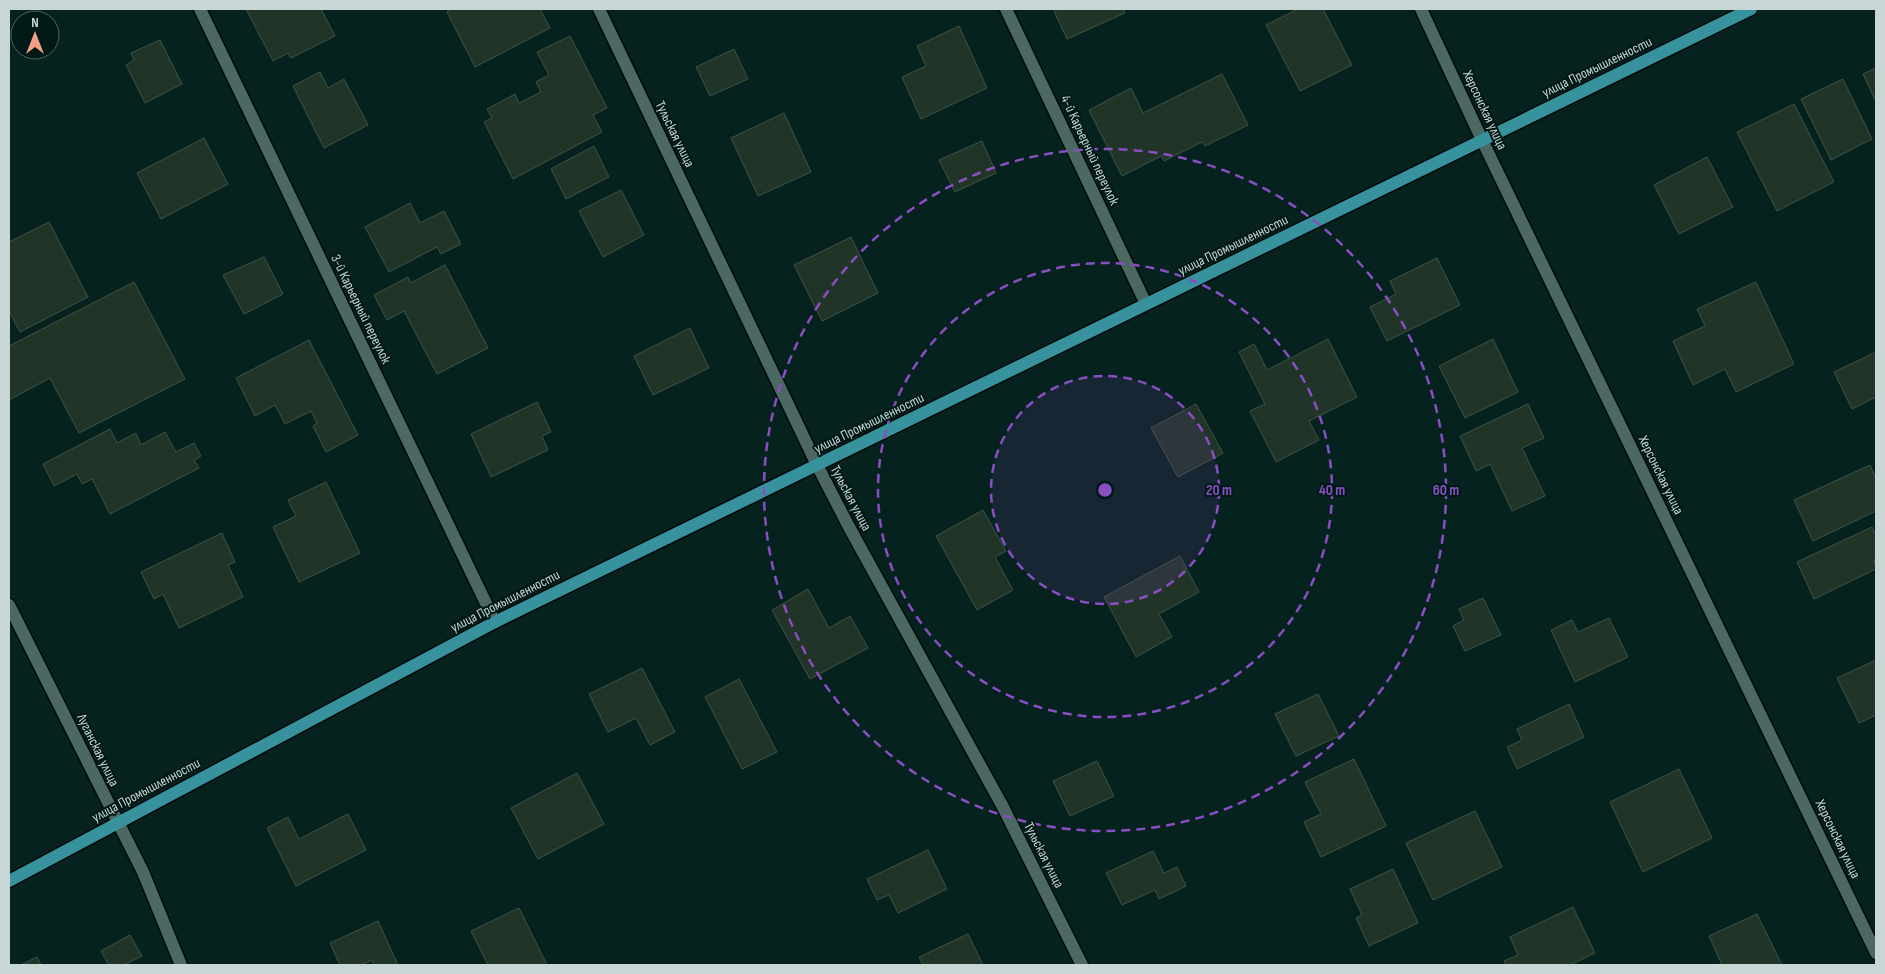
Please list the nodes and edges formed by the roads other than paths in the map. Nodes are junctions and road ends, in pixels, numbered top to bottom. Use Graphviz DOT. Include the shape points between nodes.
graph roads {
  1 [pos="200,9"];
  2 [pos="599,9"];
  3 [pos="1006,9"];
  4 [pos="1421,9"];
  5 [pos="1751,9"];
  6 [pos="1482,140"];
  7 [pos="1146,304"];
  8 [pos="817,465"];
  9 [pos="9,605"];
  10 [pos="495,622"];
  11 [pos="117,822"];
  12 [pos="9,881"];
  13 [pos="1876,953"];
  14 [pos="181,965"];
  15 [pos="1082,965"];
  1 -- 10 [label="street, 3-й Карьерный переулок"];
  2 -- 8 [label="street, Тульская улица"];
  3 -- 7 [label="street, 4-й Карьерный переулок"];
  4 -- 6 [label="street, Херсонская улица"];
  5 -- 6 [label="main road, улица Промышленности"];
  6 -- 7 [label="main road, улица Промышленности"];
  6 -- 13 [label="street, Херсонская улица"];
  7 -- 8 [label="main road, улица Промышленности"];
  8 -- 10 [label="main road, улица Промышленности"];
  8 -- 15 [label="street, Тульская улица" via="1003,807"];
  9 -- 11 [label="street, Луганская улица"];
  10 -- 11 [label="main road, улица Промышленности"];
  11 -- 12 [label="main road, улица Промышленности"];
  11 -- 14 [label="street, Луганская улица" via="143,872"];
}
